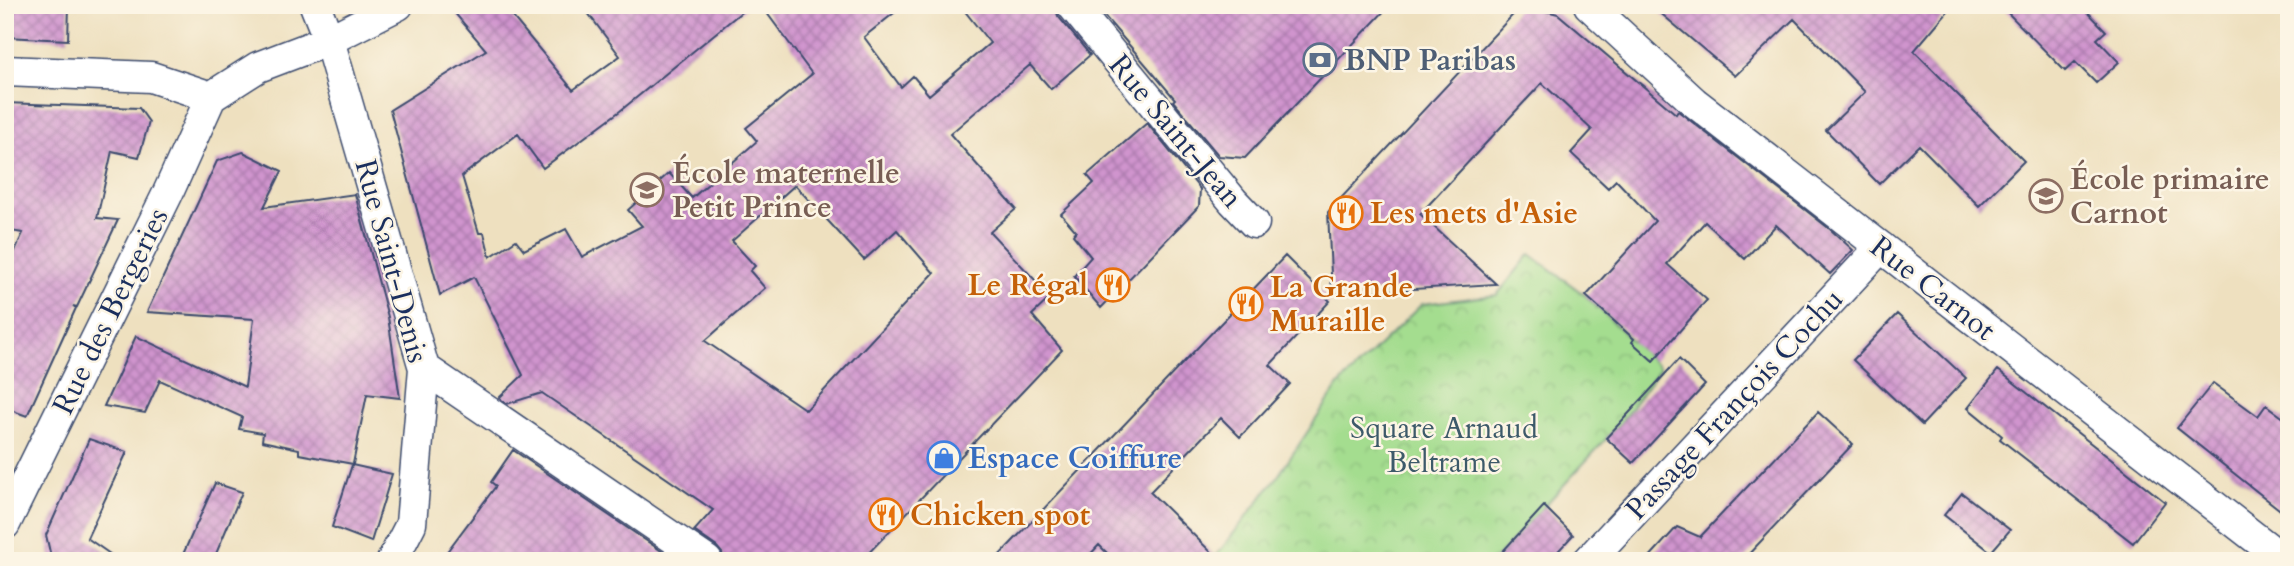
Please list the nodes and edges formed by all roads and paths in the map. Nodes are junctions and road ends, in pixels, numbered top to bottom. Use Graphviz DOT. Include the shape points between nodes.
graph roads {
  1 [pos="315,5"];
  2 [pos="398,5"];
  3 [pos="1072,5"];
  4 [pos="1589,5"];
  5 [pos="329,40"];
  6 [pos="5,71"];
  7 [pos="211,97"];
  8 [pos="1254,223"];
  9 [pos="1881,247"];
  10 [pos="424,368"];
  11 [pos="5,524"];
  12 [pos="393,561"];
  13 [pos="707,561"];
  14 [pos="1588,561"];
  15 [pos="2285,561"];
  1 -- 5 [label="street, Rue Saint-Denis"];
  2 -- 5 [label="street"];
  3 -- 8 [label="street, Rue Saint-Jean"];
  4 -- 9 [label="street, Rue Carnot" via="1694,102"];
  5 -- 7 [label="street" via="258,67"];
  5 -- 10 [label="street, Rue Saint-Denis"];
  6 -- 7 [label="street" via="150,77"];
  7 -- 11 [label="street, Rue des Bergeries"];
  9 -- 14 [label="street, Passage François Cochu"];
  9 -- 15 [label="street, Rue Carnot"];
  10 -- 12 [label="street, Rue Saint-Denis" via="411,524"];
  10 -- 13 [label="street"];
}
